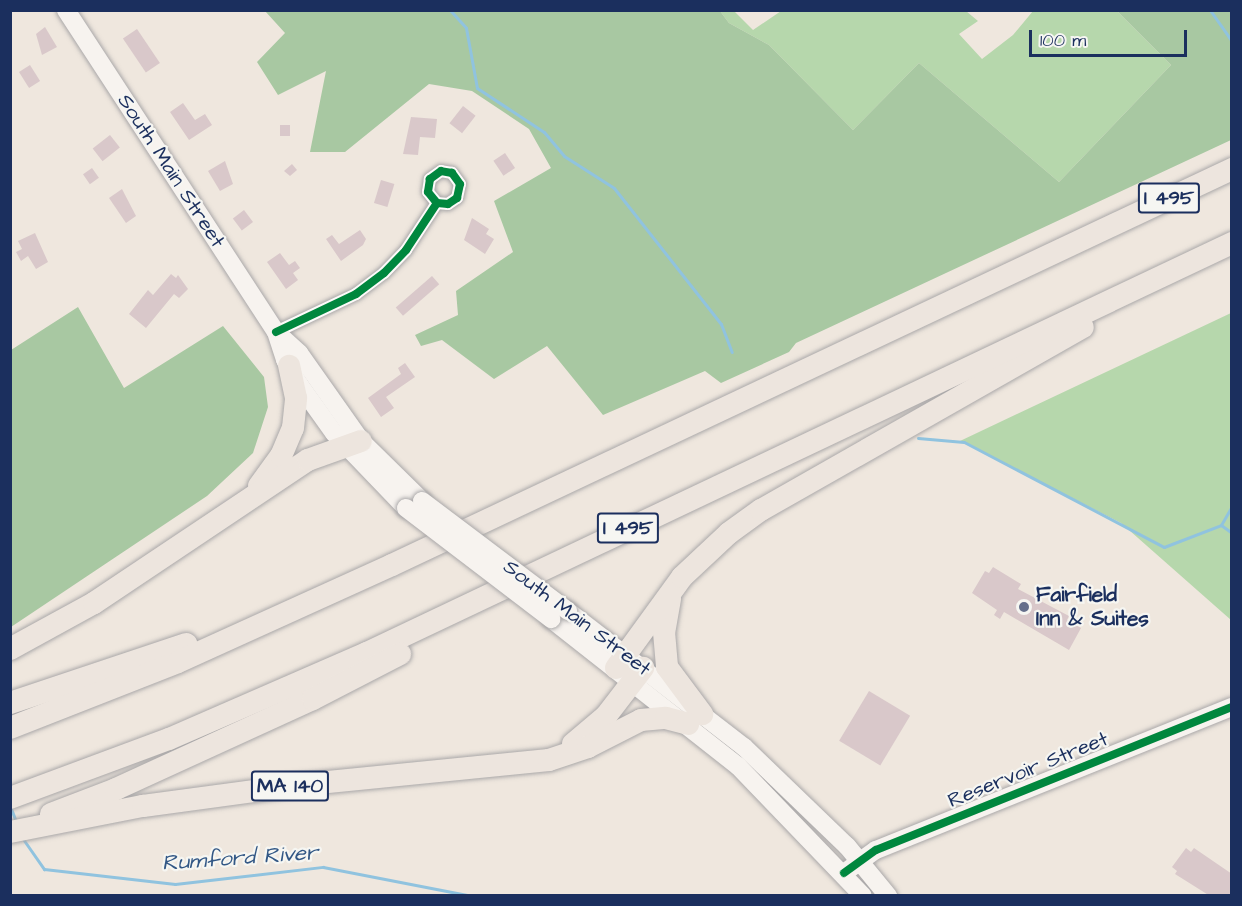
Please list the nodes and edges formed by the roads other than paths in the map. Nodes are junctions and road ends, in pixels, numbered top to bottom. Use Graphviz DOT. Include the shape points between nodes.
graph roads {
  1 [pos="66,10"];
  2 [pos="1232,169"];
  3 [pos="437,202"];
  4 [pos="1232,243"];
  5 [pos="1201,258"];
  6 [pos="276,332"];
  7 [pos="289,366"];
  8 [pos="353,443"];
  9 [pos="228,513"];
  10 [pos="392,565"];
  11 [pos="507,586"];
  12 [pos="674,587"];
  13 [pos="10,649"];
  14 [pos="630,668"];
  15 [pos="10,703"];
  16 [pos="1232,707"];
  17 [pos="695,719"];
  18 [pos="10,728"];
  19 [pos="549,760"];
  20 [pos="14,797"];
  21 [pos="21,828"];
  22 [pos="859,860"];
  23 [pos="843,873"];
  24 [pos="863,896"];
  25 [pos="888,896"];
  1 -- 6 [label="main road, South Main Street"];
  2 -- 10 [label="highway, I 495"];
  3 -- 6 [label="street" via="406,250 369,285"];
  4 -- 5 [label="highway, I 495"];
  5 -- 11 [label="highway, I 495"];
  5 -- 12 [label="highway" via="761,510 705,554"];
  6 -- 7 [label="main road, South Main Street"];
  6 -- 8 [label="main road, South Main Street" via="299,353"];
  7 -- 8 [label="main road, South Main Street"];
  7 -- 9 [label="highway" via="296,398 285,447 270,473"];
  8 -- 9 [label="highway" via="308,460"];
  8 -- 14 [label="main road, South Main Street, bridge" via="414,504"];
  9 -- 13 [label="highway" via="94,603"];
  10 -- 15 [label="highway" via="207,637"];
  10 -- 18 [label="highway, I 495" via="178,662"];
  11 -- 20 [label="highway, I 495" via="282,691"];
  11 -- 21 [label="highway" via="429,638 313,699"];
  12 -- 14 [label="highway"];
  12 -- 17 [label="highway" via="665,614 664,652"];
  14 -- 17 [label="main road, South Main Street"];
  14 -- 19 [label="highway" via="589,733"];
  16 -- 22 [label="main road, Reservoir Street"];
  17 -- 19 [label="highway, MA 140" via="641,720 588,747"];
  17 -- 22 [label="main road, South Main Street" via="797,796"];
  17 -- 23 [label="main road, South Main Street"];
  19 -- 21 [label="highway, MA 140" via="298,784"];
  22 -- 23 [label="main road, Reservoir Street"];
  22 -- 25 [label="main road, South Main Street"];
  23 -- 24 [label="main road, South Main Street"];
}
